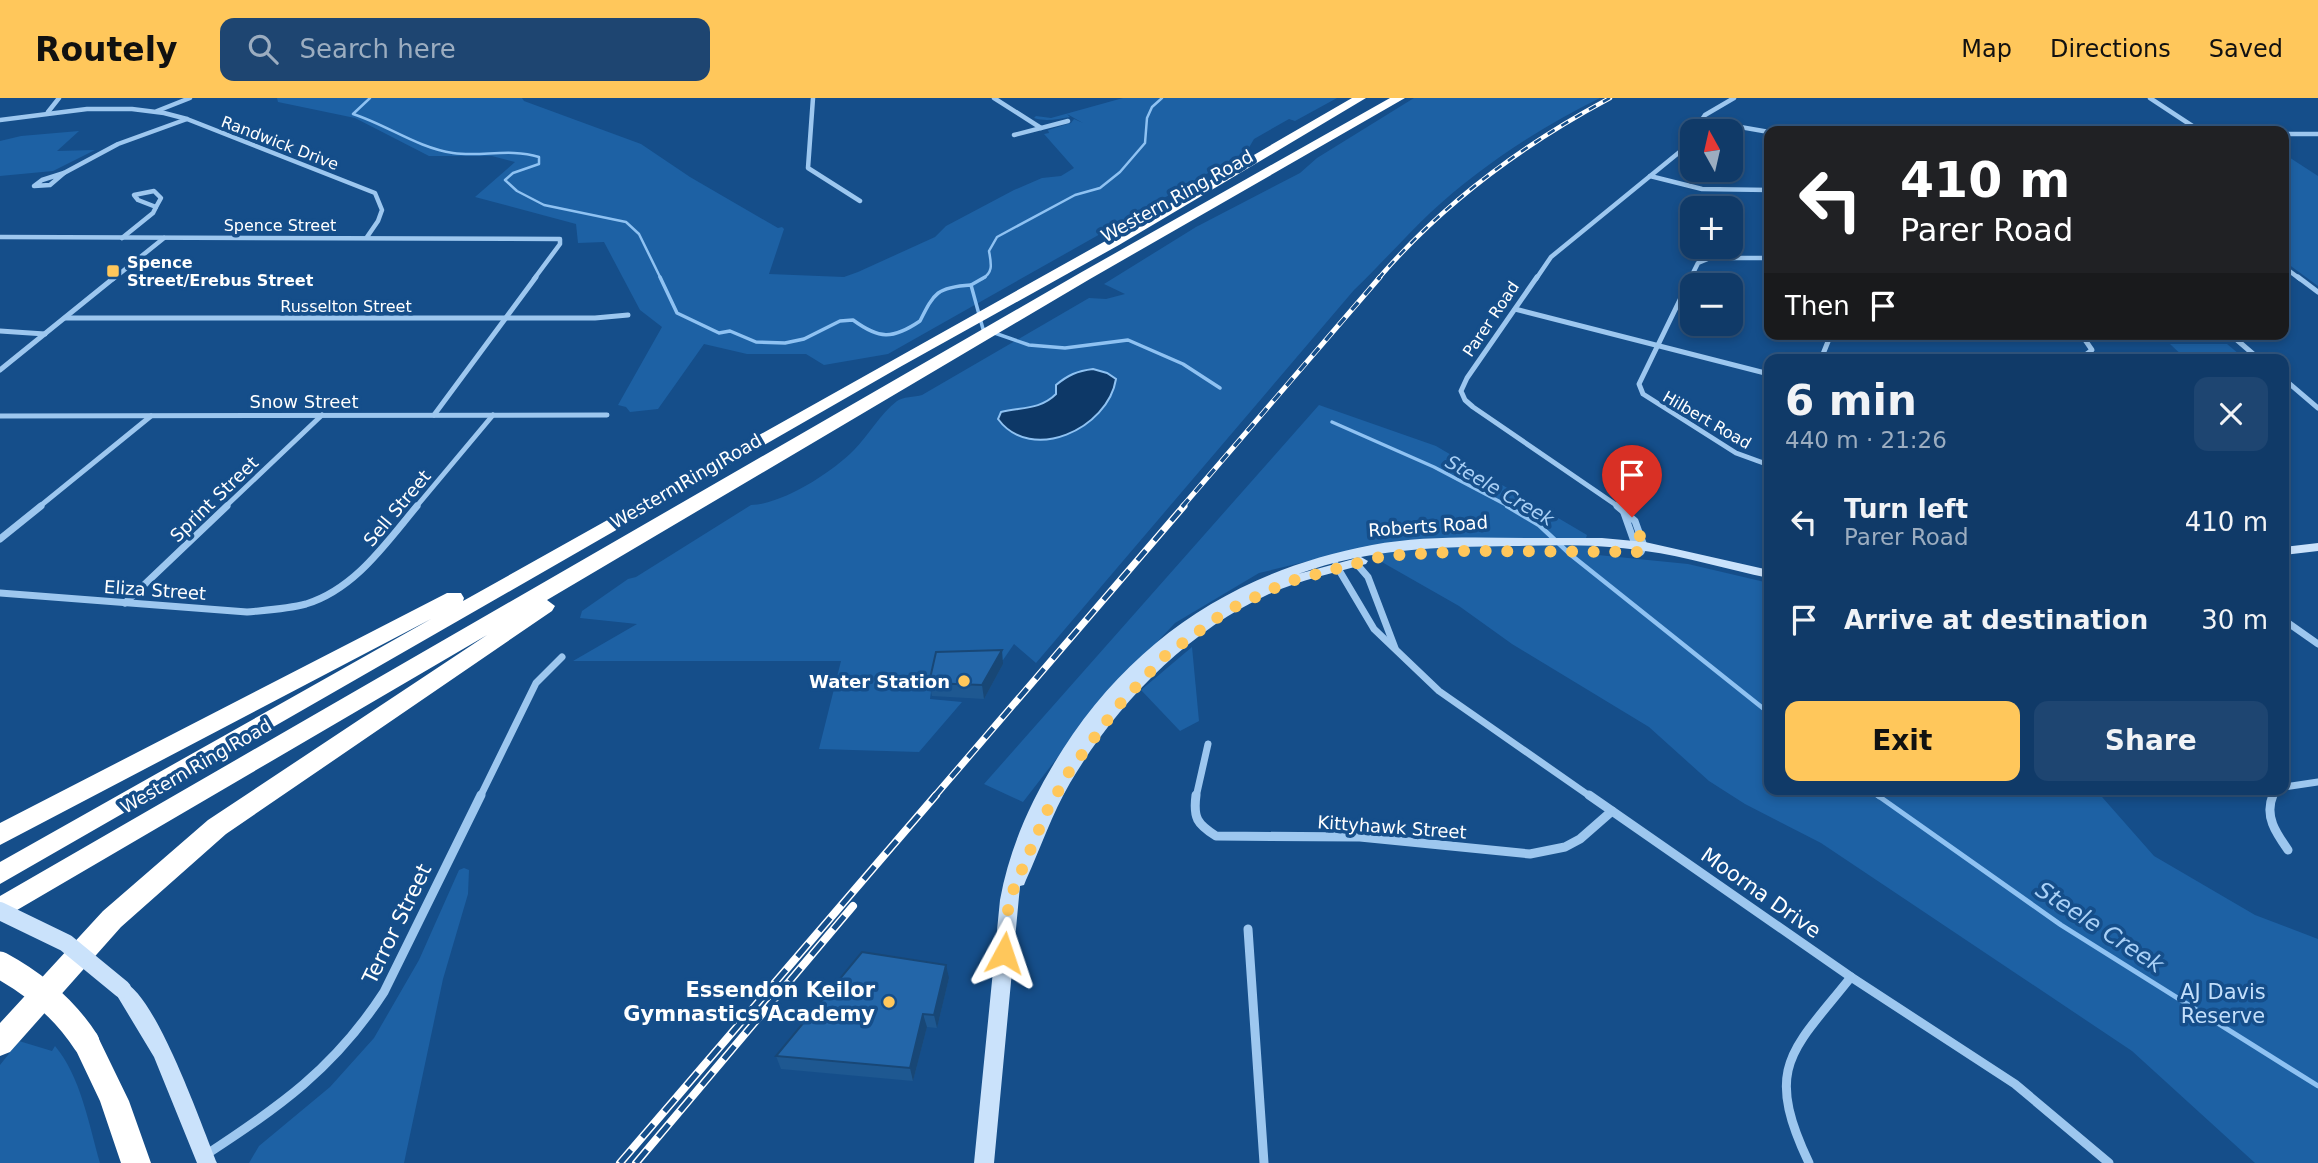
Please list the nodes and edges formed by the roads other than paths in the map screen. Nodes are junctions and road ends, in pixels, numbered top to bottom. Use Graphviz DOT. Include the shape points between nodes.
graph roads {
  1 [pos="59,98"];
  2 [pos="190,98"];
  3 [pos="813,98"];
  4 [pos="994,98"];
  5 [pos="1358,98"];
  6 [pos="1399,98"];
  7 [pos="1734,98"];
  8 [pos="2150,98"];
  9 [pos="48,112"];
  10 [pos="156,112"];
  11 [pos="187,119"];
  12 [pos="1701,119"];
  13 [pos="0,120"];
  14 [pos="1068,121"];
  15 [pos="2192,126"];
  16 [pos="1743,127"];
  17 [pos="1041,128"];
  18 [pos="1764,131"];
  19 [pos="2289,134"];
  20 [pos="2318,134"];
  21 [pos="1014,135"];
  22 [pos="1680,152"];
  23 [pos="64,173"];
  24 [pos="1650,176"];
  25 [pos="1764,190"];
  26 [pos="860,201"];
  27 [pos="157,207"];
  28 [pos="0,237"];
  29 [pos="367,237"];
  30 [pos="122,238"];
  31 [pos="164,238"];
  32 [pos="1764,258"];
  33 [pos="2289,271"];
  34 [pos="2318,292"];
  35 [pos="1515,309"];
  36 [pos="628,315"];
  37 [pos="65,318"];
  38 [pos="503,318"];
  39 [pos="0,331"];
  40 [pos="46,334"];
  41 [pos="2085,340"];
  42 [pos="2237,340"];
  43 [pos="1656,345"];
  44 [pos="2087,354"];
  45 [pos="2253,354"];
  46 [pos="0,370"];
  47 [pos="900,372"];
  48 [pos="1764,373"];
  49 [pos="2289,383"];
  50 [pos="2318,408"];
  51 [pos="322,415"];
  52 [pos="434,415"];
  53 [pos="493,415"];
  54 [pos="607,415"];
  55 [pos="0,416"];
  56 [pos="151,416"];
  57 [pos="1764,463"];
  58 [pos="1619,507"];
  59 [pos="0,539"];
  60 [pos="2318,539"];
  61 [pos="2289,541"];
  62 [pos="1546,546"];
  63 [pos="2318,547"];
  64 [pos="1639,548"];
  65 [pos="2289,550"];
  66 [pos="1338,562"];
  67 [pos="1356,562"];
  68 [pos="1764,573"];
  69 [pos="0,593"];
  70 [pos="125,603"];
  71 [pos="308,603"];
  72 [pos="2289,624"];
  73 [pos="2318,644"];
  74 [pos="1395,649"];
  75 [pos="562,657"];
  76 [pos="1208,744"];
  77 [pos="2318,782"];
  78 [pos="2289,787"];
  79 [pos="2275,795"];
  80 [pos="1612,811"];
  81 [pos="0,835"];
  82 [pos="2288,850"];
  83 [pos="0,874"];
  84 [pos="0,910"];
  85 [pos="1248,929"];
  86 [pos="0,965"];
  87 [pos="1852,977"];
  88 [pos="0,1043"];
  89 [pos="205,1159"];
  90 [pos="136,1163"];
  91 [pos="985,1163"];
  92 [pos="1264,1163"];
  93 [pos="1810,1163"];
  94 [pos="2109,1163"];
  1 -- 9 [label="street"];
  2 -- 10 [label="street"];
  3 -- 26 [label="street" via="808,168"];
  4 -- 17 [label="street"];
  5 -- 47 [label="highway, Western Ring Road" via="1073,263"];
  6 -- 47 [label="highway, Western Ring Road" via="1085,276"];
  7 -- 12 [label="street, Parer Road"];
  8 -- 15 [label="street"];
  9 -- 10 [label="street, Randwick Drive" via="97,108"];
  9 -- 13 [label="street, Randwick Drive"];
  10 -- 11 [label="street, Randwick Drive"];
  11 -- 23 [label="street" via="118,144"];
  11 -- 29 [label="street, Randwick Drive" via="375,194 383,211"];
  14 -- 17 [label="street"];
  16 -- 18 [label="street"];
  17 -- 21 [label="street"];
  19 -- 20 [label="street"];
  22 -- 24 [label="street, Parer Road"];
  23 -- 23 [label="street" via="53,184 34,186 42,180"];
  24 -- 25 [label="street" via="1702,189"];
  24 -- 35 [label="street, Parer Road" via="1551,257"];
  27 -- 27 [label="street" via="138,200 133,196 158,192"];
  27 -- 30 [label="street"];
  28 -- 30 [label="street, Spence Street"];
  29 -- 31 [label="street, Spence Street"];
  29 -- 38 [label="street, Spence Street" via="560,239"];
  30 -- 31 [label="street, Spence Street"];
  31 -- 37 [label="street"];
  32 -- 43 [label="street, Hilbert Road" via="1710,258 1698,263"];
  33 -- 34 [label="street"];
  35 -- 43 [label="street"];
  35 -- 58 [label="street, Parer Road" via="1467,378 1463,397"];
  36 -- 38 [label="street, Russelton Street"];
  37 -- 38 [label="street, Russelton Street"];
  37 -- 40 [label="street"];
  38 -- 52 [label="street"];
  39 -- 40 [label="street"];
  40 -- 46 [label="street"];
  41 -- 44 [label="street" via="2092,350"];
  42 -- 45 [label="street"];
  43 -- 48 [label="street"];
  43 -- 57 [label="street, Hilbert Road" via="1640,380 1643,394 1736,453"];
  47 -- 81 [label="highway" via="730,447 451,600"];
  47 -- 83 [label="highway, Western Ring Road"];
  47 -- 84 [label="highway, Western Ring Road"];
  47 -- 88 [label="highway" via="217,827 112,919"];
  49 -- 50 [label="street"];
  51 -- 52 [label="street, Snow Street"];
  51 -- 56 [label="street, Snow Street"];
  51 -- 70 [label="street, Sprint Street"];
  52 -- 53 [label="street, Snow Street"];
  53 -- 54 [label="street, Snow Street"];
  53 -- 71 [label="street, Sell Street" via="366,567"];
  55 -- 56 [label="street, Snow Street"];
  56 -- 59 [label="street"];
  58 -- 64 [label="street"];
  58 -- 64 [label="street, Parer Road" via="1635,521"];
  60 -- 61 [label="street"];
  62 -- 64 [label="street, Roberts Road"];
  62 -- 66 [label="street, Roberts Road" via="1421,544 1375,549"];
  62 -- 67 [label="street, Roberts Road" via="1384,556"];
  63 -- 65 [label="street"];
  64 -- 68 [label="street, Roberts Road"];
  66 -- 67 [label="street, Roberts Road"];
  66 -- 74 [label="street, Moorna Drive" via="1374,629"];
  66 -- 91 [label="street, Roberts Road" via="1228,610 1196,631 1117,707 1069,772 1009,900"];
  67 -- 74 [label="street, Moorna Drive" via="1368,577"];
  69 -- 70 [label="street, Eliza Street"];
  70 -- 71 [label="street, Eliza Street" via="247,612"];
  72 -- 73 [label="street"];
  74 -- 80 [label="street, Moorna Drive" via="1439,691"];
  75 -- 89 [label="street, Terror Street" via="536,683 366,1020 316,1078"];
  76 -- 80 [label="street, Kittyhawk Street" via="1194,810 1200,826 1216,836 1360,837 1530,854 1573,843"];
  77 -- 78 [label="street"];
  79 -- 82 [label="street" via="2270,823"];
  80 -- 87 [label="street, Moorna Drive"];
  84 -- 89 [label="street, bridge" via="67,942 122,989 163,1051"];
  85 -- 92 [label="street"];
  86 -- 90 [label="highway, bridge" via="50,999 80,1032 120,1111"];
  87 -- 93 [label="street" via="1793,1053 1787,1077 1788,1107"];
  87 -- 94 [label="street, Moorna Drive" via="2015,1084"];
}
